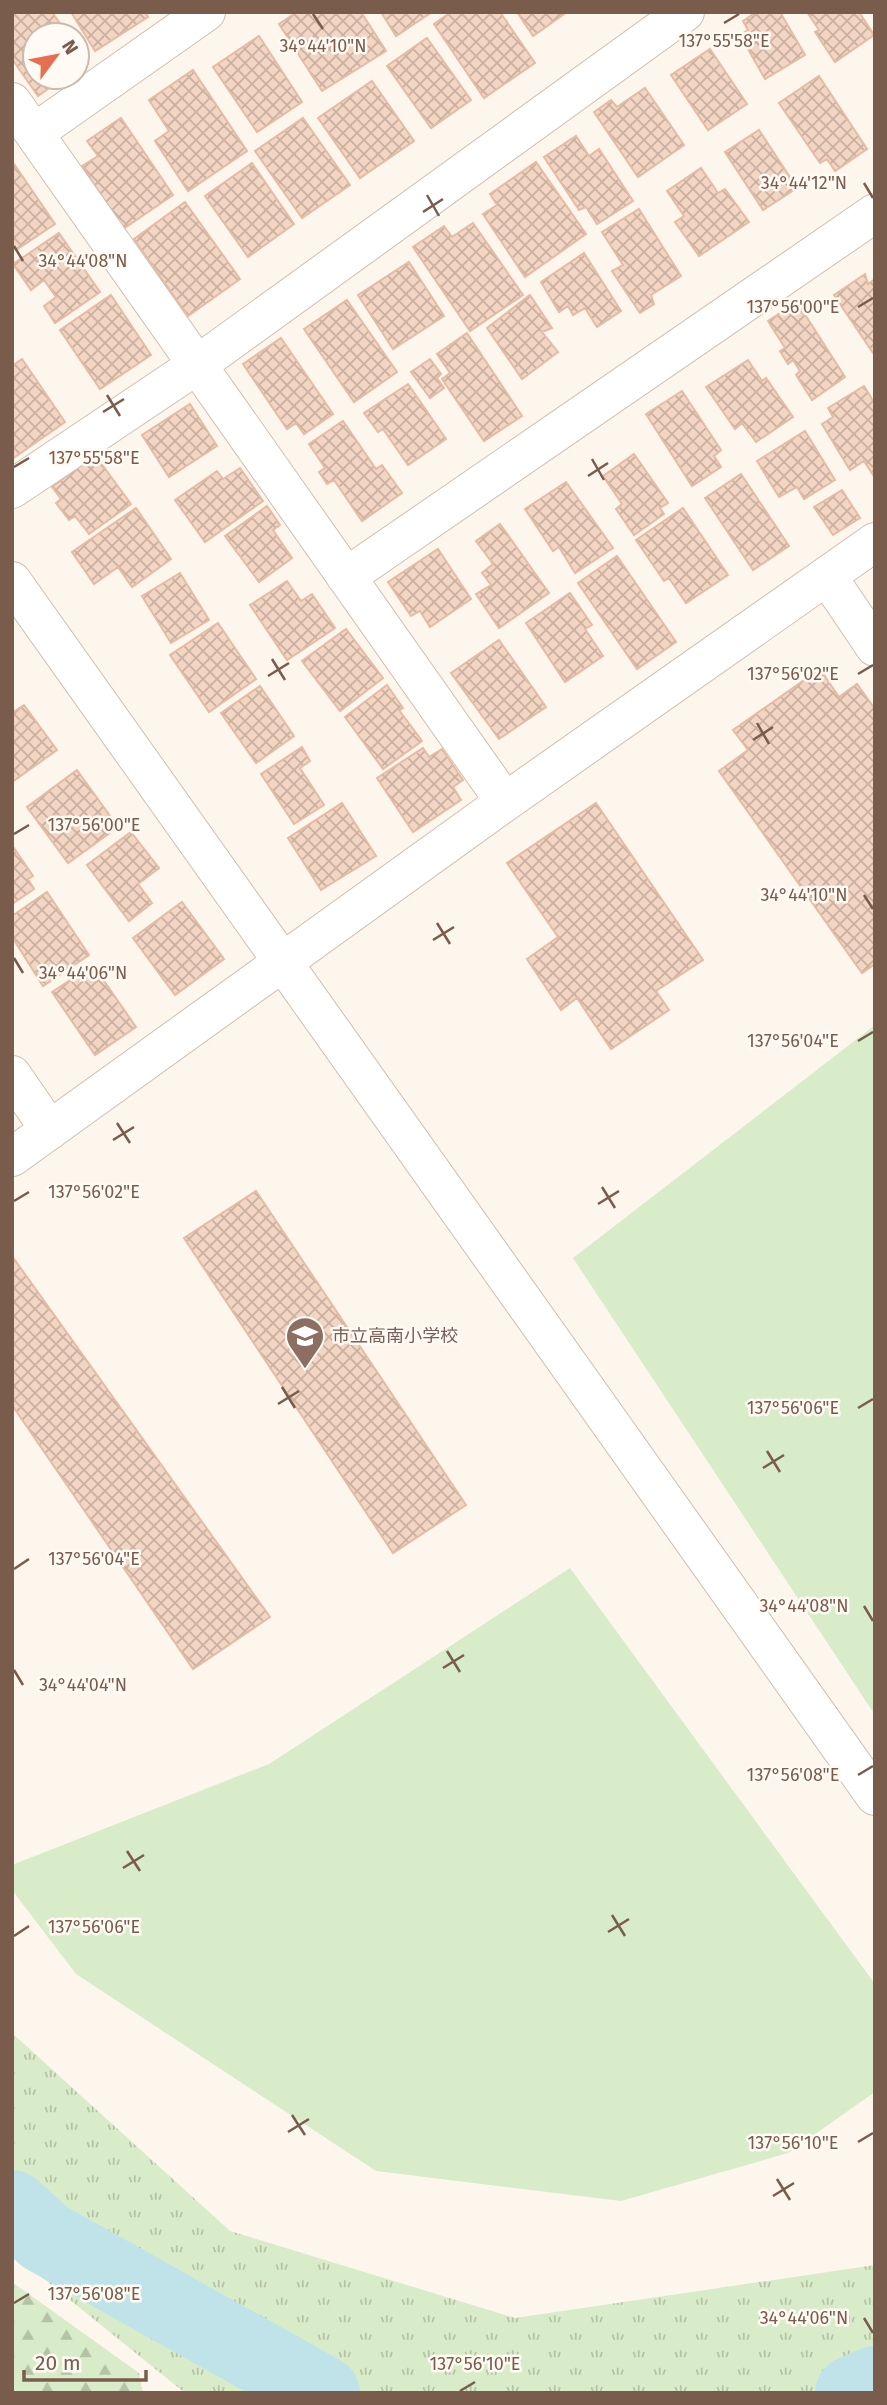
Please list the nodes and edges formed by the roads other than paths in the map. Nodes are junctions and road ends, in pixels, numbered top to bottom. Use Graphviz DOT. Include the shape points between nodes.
graph roads {
  1 [pos="206,12"];
  2 [pos="685,12"];
  3 [pos="12,102"];
  4 [pos="34,133"];
  5 [pos="875,213"];
  6 [pos="197,365"];
  7 [pos="12,489"];
  8 [pos="875,542"];
  9 [pos="827,576"];
  10 [pos="346,577"];
  11 [pos="12,581"];
  12 [pos="875,647"];
  13 [pos="505,802"];
  14 [pos="284,960"];
  15 [pos="12,1075"];
  16 [pos="50,1130"];
  17 [pos="12,1157"];
  18 [pos="875,1796"];
  1 -- 4 [label="street"];
  2 -- 6 [label="street"];
  3 -- 4 [label="street"];
  4 -- 6 [label="street"];
  5 -- 10 [label="street"];
  6 -- 7 [label="street"];
  6 -- 10 [label="street"];
  8 -- 9 [label="street"];
  9 -- 12 [label="street"];
  9 -- 13 [label="street"];
  10 -- 13 [label="street"];
  11 -- 14 [label="street"];
  13 -- 14 [label="street"];
  14 -- 16 [label="street"];
  14 -- 18 [label="street"];
  15 -- 16 [label="street"];
  16 -- 17 [label="street"];
}
